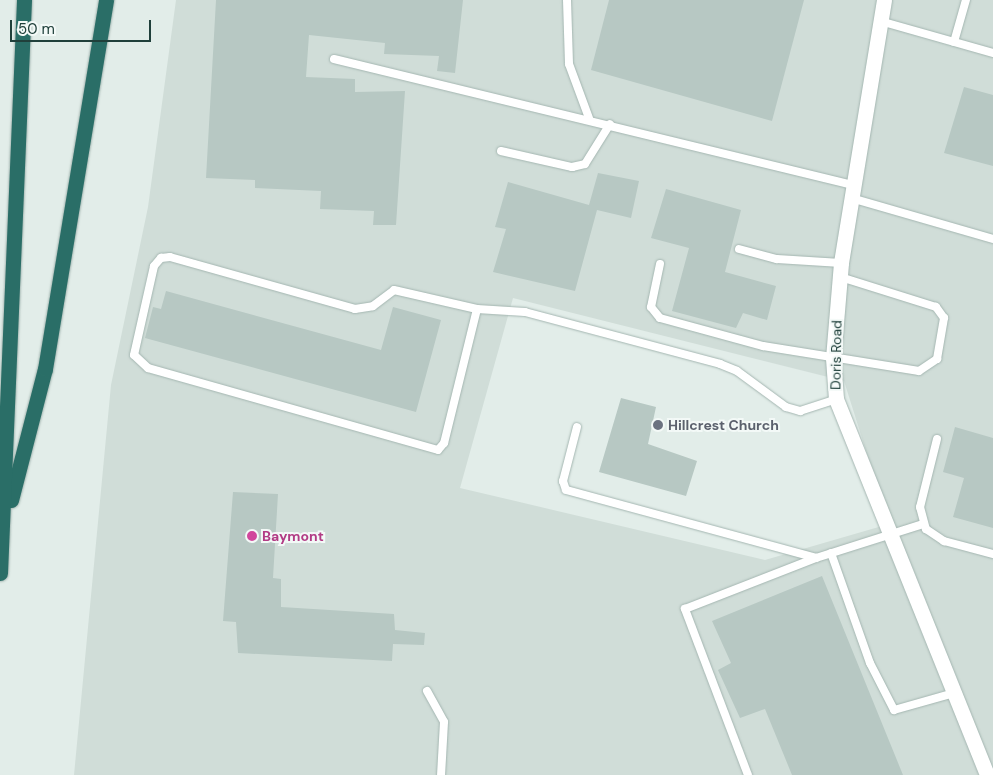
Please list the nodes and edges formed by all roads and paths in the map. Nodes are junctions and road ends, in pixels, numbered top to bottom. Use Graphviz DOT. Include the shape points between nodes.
graph roads {
  1 [pos="24,0"];
  2 [pos="106,0"];
  3 [pos="567,0"];
  4 [pos="884,0"];
  5 [pos="966,0"];
  6 [pos="880,21"];
  7 [pos="954,42"];
  8 [pos="993,53"];
  9 [pos="334,59"];
  10 [pos="589,118"];
  11 [pos="610,124"];
  12 [pos="502,151"];
  13 [pos="852,191"];
  14 [pos="993,239"];
  15 [pos="739,249"];
  16 [pos="660,264"];
  17 [pos="840,270"];
  18 [pos="477,308"];
  19 [pos="833,358"];
  20 [pos="836,400"];
  21 [pos="577,428"];
  22 [pos="937,439"];
  23 [pos="923,524"];
  24 [pos="4,528"];
  25 [pos="889,536"];
  26 [pos="831,553"];
  27 [pos="993,554"];
  28 [pos="816,558"];
  29 [pos="0,573"];
  30 [pos="427,691"];
  31 [pos="954,693"];
  32 [pos="441,775"];
  33 [pos="748,775"];
  34 [pos="987,775"];
  1 -- 24 [label="highway"];
  2 -- 24 [label="highway" via="44,369"];
  3 -- 10 [label="lane" via="569,64"];
  4 -- 6 [label="street, Doris Road"];
  5 -- 7 [label="lane"];
  6 -- 7 [label="lane"];
  6 -- 13 [label="street, Doris Road"];
  7 -- 8 [label="lane"];
  9 -- 10 [label="lane"];
  10 -- 11 [label="lane"];
  11 -- 12 [label="lane" via="585,164 572,168"];
  11 -- 13 [label="lane"];
  13 -- 14 [label="lane"];
  13 -- 17 [label="street, Doris Road"];
  15 -- 17 [label="lane"];
  16 -- 19 [label="lane" via="651,307 660,318 763,346"];
  17 -- 19 [label="street, Doris Road"];
  17 -- 19 [label="lane" via="936,307 944,318 944,333 937,359 919,371"];
  18 -- 18 [label="lane" via="394,290 373,306 355,309 161,258 154,266 134,355 148,368 438,450 444,443"];
  18 -- 20 [label="lane" via="526,312 720,364 737,371 786,407 800,411"];
  19 -- 20 [label="street, Doris Road"];
  20 -- 25 [label="street, Doris Road"];
  21 -- 28 [label="lane" via="563,481 566,490"];
  22 -- 23 [label="lane" via="920,507"];
  23 -- 25 [label="lane"];
  23 -- 27 [label="lane" via="944,541"];
  24 -- 29 [label="highway"];
  25 -- 26 [label="lane"];
  25 -- 31 [label="street, Doris Road"];
  26 -- 28 [label="lane"];
  26 -- 31 [label="lane" via="870,662 894,710"];
  28 -- 33 [label="lane" via="684,609"];
  30 -- 32 [label="lane" via="444,722"];
  31 -- 34 [label="street, Doris Road"];
}
